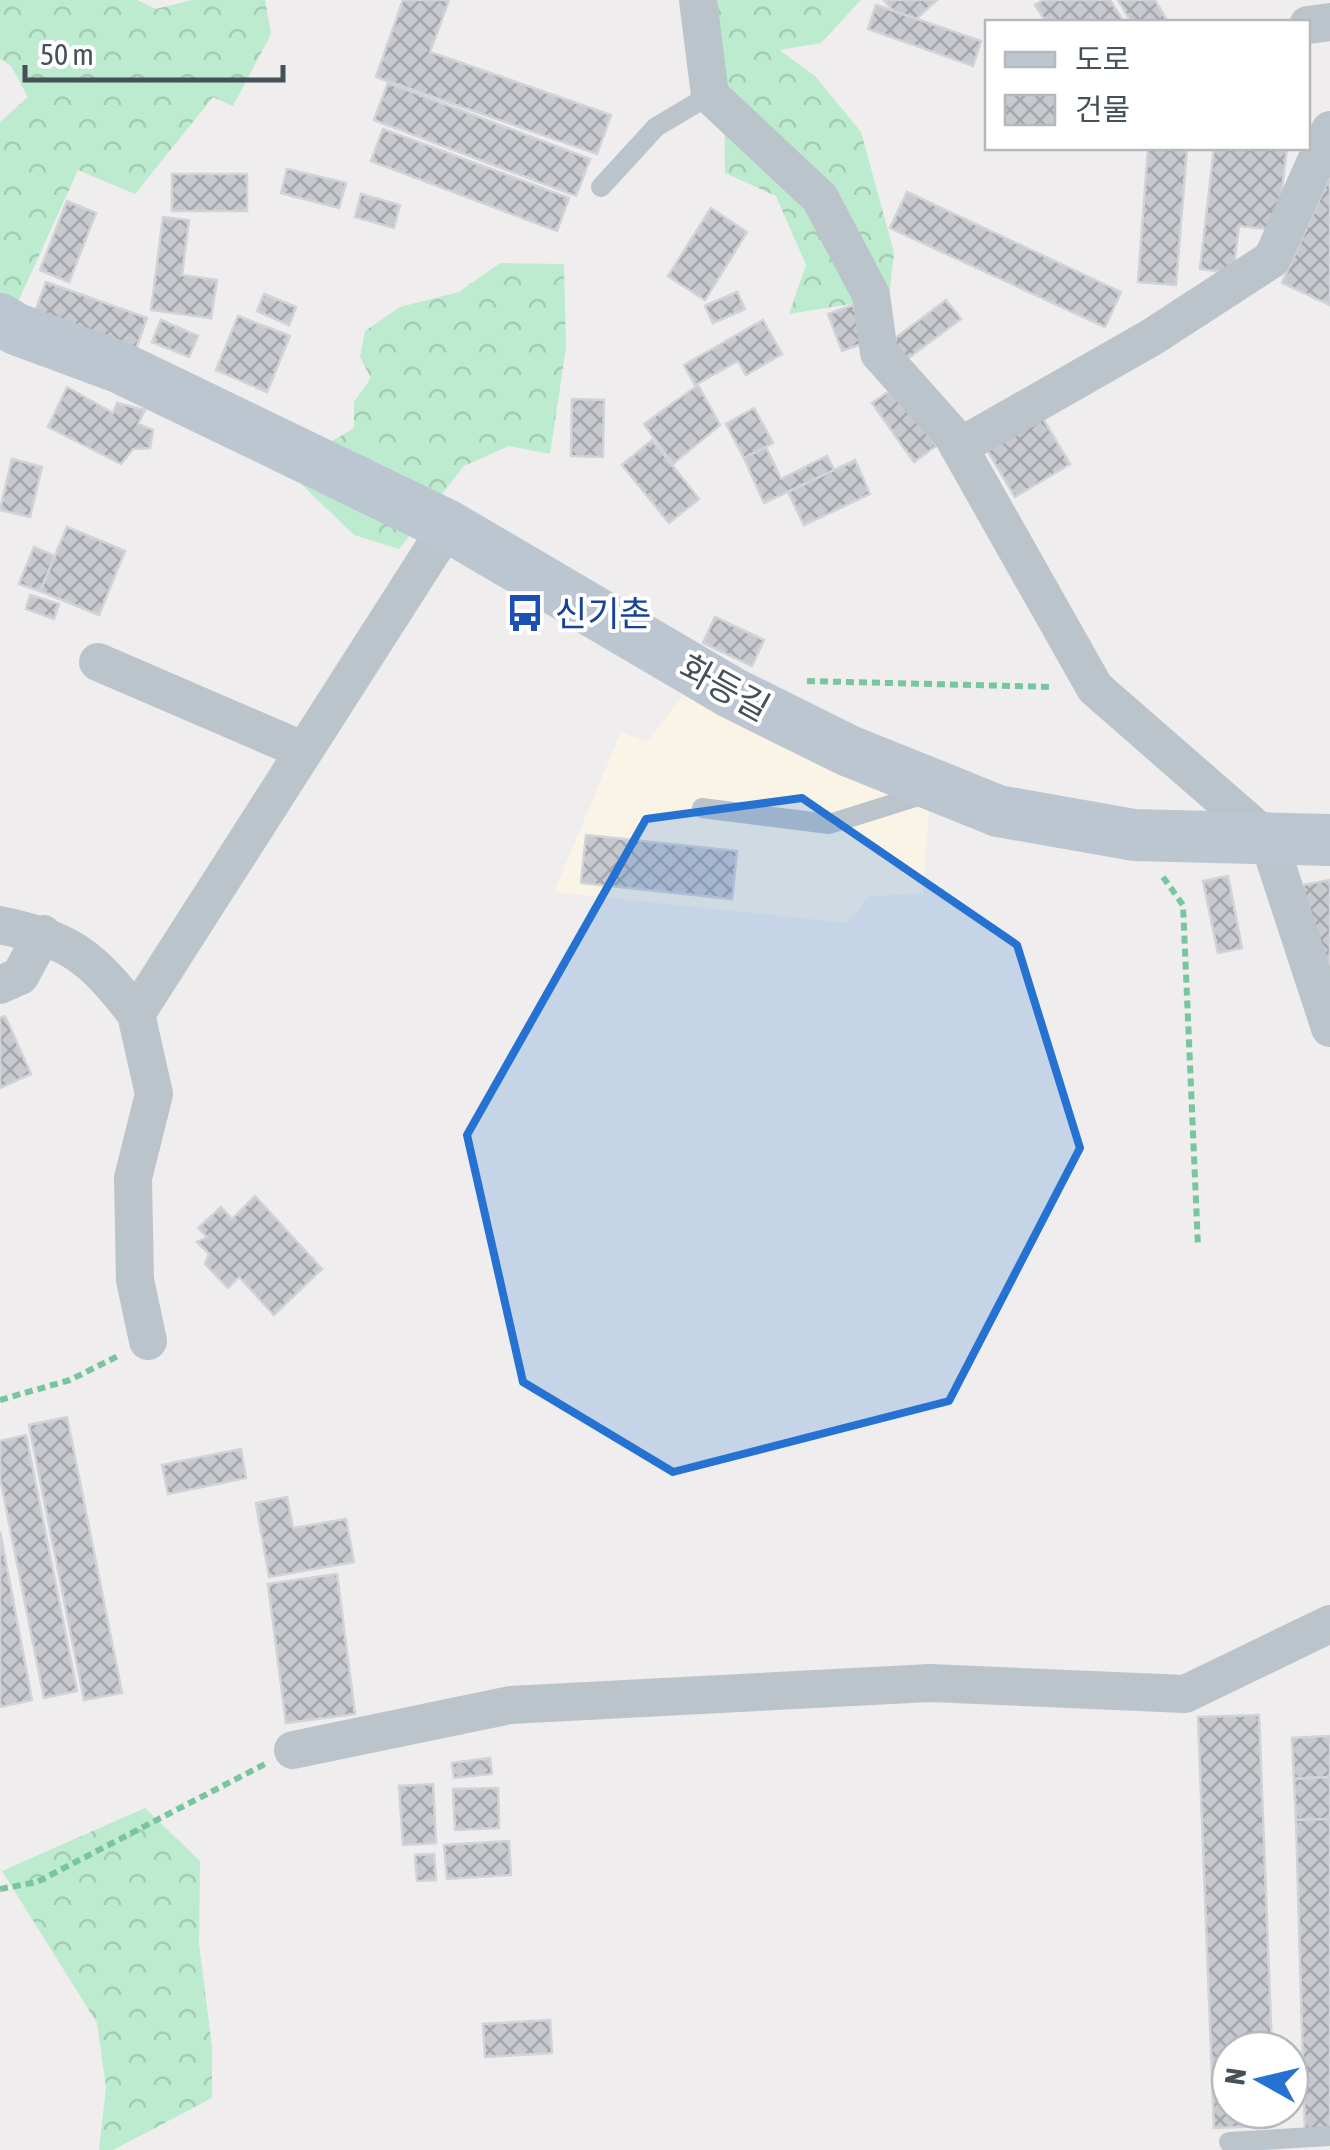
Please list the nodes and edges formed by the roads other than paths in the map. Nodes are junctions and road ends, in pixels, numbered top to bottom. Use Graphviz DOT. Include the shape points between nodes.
graph roads {
  1 [pos="698,0"];
  2 [pos="710,95"];
  3 [pos="1330,130"];
  4 [pos="601,187"];
  5 [pos="0,318"];
  6 [pos="959,448"];
  7 [pos="448,526"];
  8 [pos="98,662"];
  9 [pos="302,750"];
  10 [pos="942,788"];
  11 [pos="702,808"];
  12 [pos="1268,840"];
  13 [pos="1330,840"];
  14 [pos="0,924"];
  15 [pos="43,934"];
  16 [pos="0,985"];
  17 [pos="136,1014"];
  18 [pos="1330,1028"];
  19 [pos="148,1341"];
  20 [pos="1330,1624"];
  21 [pos="293,1750"];
  22 [pos="1330,2136"];
  23 [pos="1229,2142"];
  1 -- 2 [label="street"];
  2 -- 4 [label="lane" via="656,127"];
  2 -- 6 [label="street" via="820,198 872,295 879,353"];
  3 -- 6 [label="street" via="1272,260"];
  5 -- 7 [label="street, 화등길"];
  6 -- 12 [label="street" via="1096,688"];
  7 -- 9 [label="street"];
  7 -- 10 [label="street, 화등길" via="732,693 849,752"];
  8 -- 9 [label="street"];
  9 -- 17 [label="street"];
  10 -- 11 [label="lane" via="829,824"];
  10 -- 12 [label="street, 화등길" via="998,812 1134,835"];
  12 -- 13 [label="street, 화등길"];
  12 -- 18 [label="street"];
  14 -- 15 [label="street"];
  15 -- 16 [label="street" via="20,976"];
  15 -- 17 [label="street" via="104,972"];
  17 -- 19 [label="street" via="154,1094 134,1178 135,1280"];
  20 -- 21 [label="street" via="1185,1694 930,1683 510,1705"];
  22 -- 23 [label="lane"];
}
